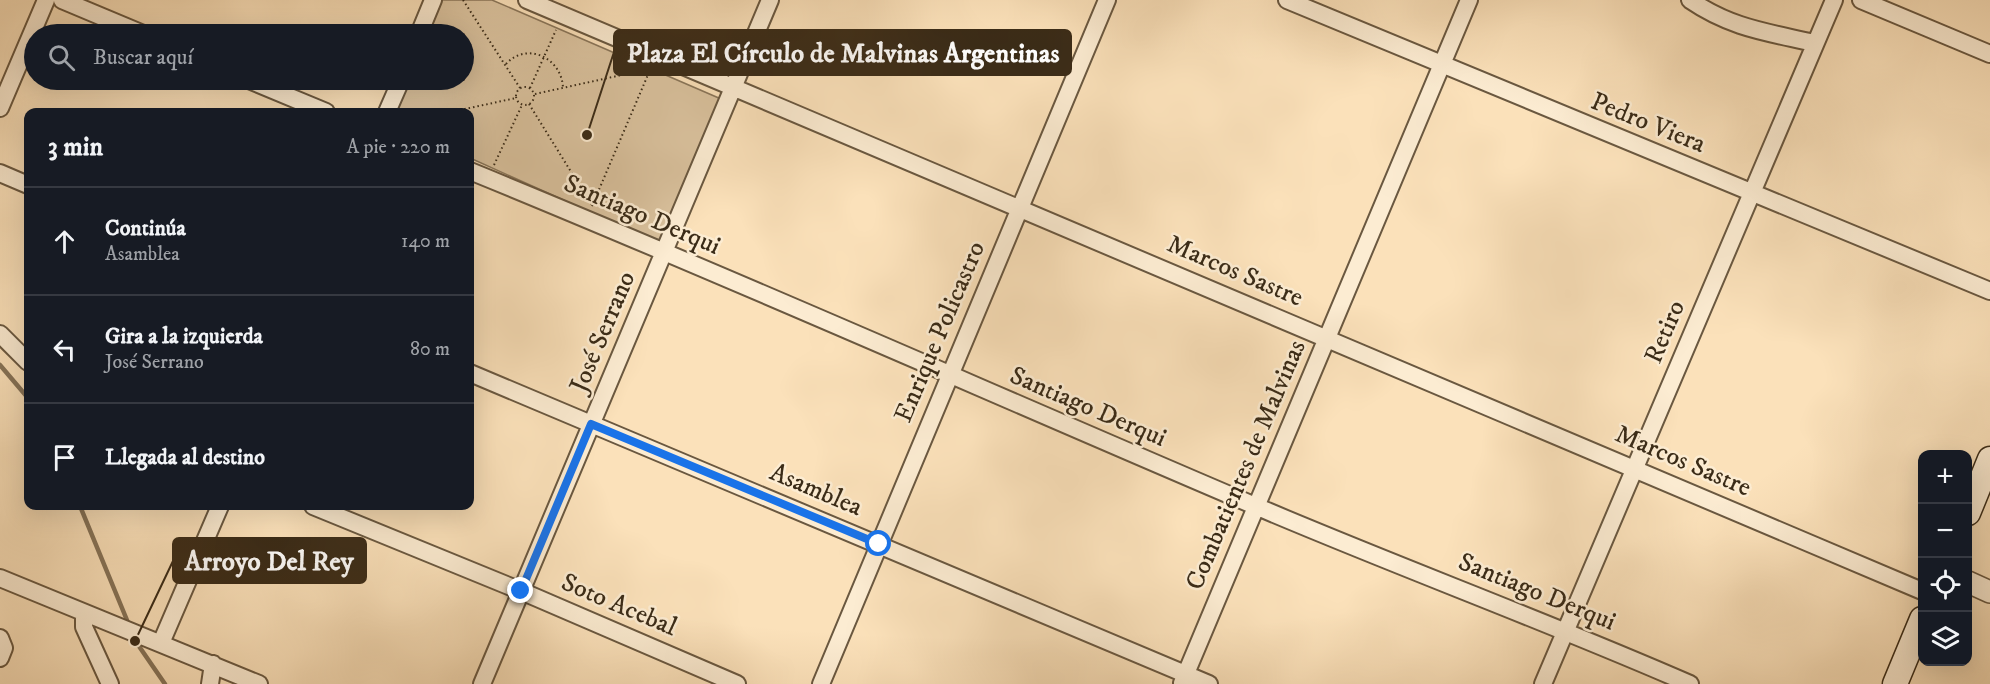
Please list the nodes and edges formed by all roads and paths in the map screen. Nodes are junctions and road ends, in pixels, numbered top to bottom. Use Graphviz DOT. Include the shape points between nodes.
graph roads {
  1 [pos="46,0"];
  2 [pos="62,0"];
  3 [pos="434,0"];
  4 [pos="463,0"];
  5 [pos="527,0"];
  6 [pos="770,0"];
  7 [pos="1107,0"];
  8 [pos="1287,0"];
  9 [pos="1469,0"];
  10 [pos="1690,0"];
  11 [pos="1834,0"];
  12 [pos="1861,0"];
  13 [pos="562,15"];
  14 [pos="36,24"];
  15 [pos="119,24"];
  16 [pos="423,24"];
  17 [pos="1814,43"];
  18 [pos="24,52"];
  19 [pos="1990,54"];
  20 [pos="544,56"];
  21 [pos="654,62"];
  22 [pos="506,64"];
  23 [pos="1441,66"];
  24 [pos="734,87"];
  25 [pos="520,88"];
  26 [pos="530,88"];
  27 [pos="563,88"];
  28 [pos="273,90"];
  29 [pos="397,90"];
  30 [pos="535,94"];
  31 [pos="516,98"];
  32 [pos="529,104"];
  33 [pos="522,105"];
  34 [pos="0,108"];
  35 [pos="316,108"];
  36 [pos="389,108"];
  37 [pos="470,108"];
  38 [pos="0,173"];
  39 [pos="474,173"];
  40 [pos="488,179"];
  41 [pos="24,183"];
  42 [pos="1751,193"];
  43 [pos="1020,210"];
  44 [pos="589,212"];
  45 [pos="665,250"];
  46 [pos="1990,291"];
  47 [pos="0,334"];
  48 [pos="1327,337"];
  49 [pos="24,358"];
  50 [pos="474,375"];
  51 [pos="949,376"];
  52 [pos="591,424"];
  53 [pos="1990,459"];
  54 [pos="1635,468"];
  55 [pos="1972,504"];
  56 [pos="1258,507"];
  57 [pos="218,510"];
  58 [pos="322,510"];
  59 [pos="879,544"];
  60 [pos="0,578"];
  61 [pos="1972,584"];
  62 [pos="1918,589"];
  63 [pos="521,591"];
  64 [pos="1990,592"];
  65 [pos="84,613"];
  66 [pos="1566,630"];
  67 [pos="1918,631"];
  68 [pos="0,638"];
  69 [pos="159,642"];
  70 [pos="0,658"];
  71 [pos="213,664"];
  72 [pos="1184,679"];
  73 [pos="110,684"];
  74 [pos="210,684"];
  75 [pos="259,684"];
  76 [pos="482,684"];
  77 [pos="737,684"];
  78 [pos="821,684"];
  79 [pos="1209,684"];
  80 [pos="1543,684"];
  81 [pos="1690,684"];
  82 [pos="1895,684"];
  1 -- 14 [label="street"];
  2 -- 15 [label="street"];
  3 -- 16 [label="street"];
  4 -- 22 [label="path"];
  5 -- 13 [label="street, Marcos Sastre"];
  6 -- 24 [label="street, José Serrano"];
  7 -- 43 [label="street, Enrique Policastro"];
  8 -- 23 [label="street, Pedro Viera"];
  9 -- 23 [label="street, Combatientes de Malvinas"];
  10 -- 17 [label="street" via="1739,26"];
  11 -- 17 [label="street, Retiro"];
  12 -- 19 [label="street"];
  13 -- 20 [label="path"];
  13 -- 21 [label="street, Marcos Sastre"];
  17 -- 42 [label="street, Retiro"];
  18 -- 34 [label="street"];
  20 -- 22 [label="path" via="522,54"];
  20 -- 26 [label="path"];
  20 -- 27 [label="path" via="560,72"];
  21 -- 24 [label="street, Marcos Sastre"];
  21 -- 27 [label="path"];
  21 -- 44 [label="path"];
  22 -- 25 [label="path"];
  23 -- 42 [label="street, Pedro Viera"];
  23 -- 48 [label="street, Combatientes de Malvinas"];
  24 -- 43 [label="street, Marcos Sastre"];
  24 -- 45 [label="street, José Serrano"];
  25 -- 26 [label="path"];
  25 -- 31 [label="path"];
  26 -- 30 [label="path"];
  27 -- 30 [label="path"];
  28 -- 35 [label="street"];
  29 -- 36 [label="street"];
  30 -- 32 [label="path"];
  31 -- 33 [label="path"];
  31 -- 37 [label="path"];
  32 -- 33 [label="path"];
  32 -- 44 [label="path"];
  33 -- 40 [label="path"];
  38 -- 41 [label="street"];
  39 -- 40 [label="street, Santiago Derqui"];
  40 -- 44 [label="street, Santiago Derqui"];
  42 -- 46 [label="street, Pedro Viera"];
  42 -- 54 [label="street, Retiro"];
  43 -- 48 [label="street, Marcos Sastre"];
  43 -- 51 [label="street, Enrique Policastro"];
  44 -- 45 [label="street, Santiago Derqui"];
  45 -- 51 [label="street, Santiago Derqui"];
  45 -- 52 [label="street, José Serrano"];
  47 -- 49 [label="street"];
  48 -- 54 [label="street, Marcos Sastre"];
  48 -- 56 [label="street, Combatientes de Malvinas"];
  50 -- 52 [label="street, Asamblea"];
  51 -- 56 [label="street, Santiago Derqui"];
  51 -- 59 [label="street, Enrique Policastro"];
  52 -- 59 [label="street, Asamblea"];
  52 -- 63 [label="street, José Serrano"];
  53 -- 55 [label="main road"];
  54 -- 62 [label="street, Marcos Sastre"];
  54 -- 66 [label="street, Retiro"];
  56 -- 66 [label="street, Santiago Derqui"];
  56 -- 72 [label="street, Combatientes de Malvinas"];
  57 -- 69 [label="street"];
  58 -- 63 [label="street, Soto Acebal"];
  59 -- 72 [label="street, Asamblea"];
  59 -- 78 [label="street, Enrique Policastro"];
  60 -- 65 [label="street"];
  61 -- 64 [label="street"];
  63 -- 76 [label="street, José Serrano"];
  63 -- 77 [label="street, Soto Acebal"];
  65 -- 69 [label="street"];
  65 -- 73 [label="street" via="84,627"];
  66 -- 80 [label="street, Retiro"];
  66 -- 81 [label="street, Santiago Derqui"];
  67 -- 82 [label="main road"];
  68 -- 70 [label="street" via="4,648"];
  69 -- 71 [label="street"];
  71 -- 74 [label="street"];
  71 -- 75 [label="street"];
  72 -- 79 [label="street, Asamblea"];
}
